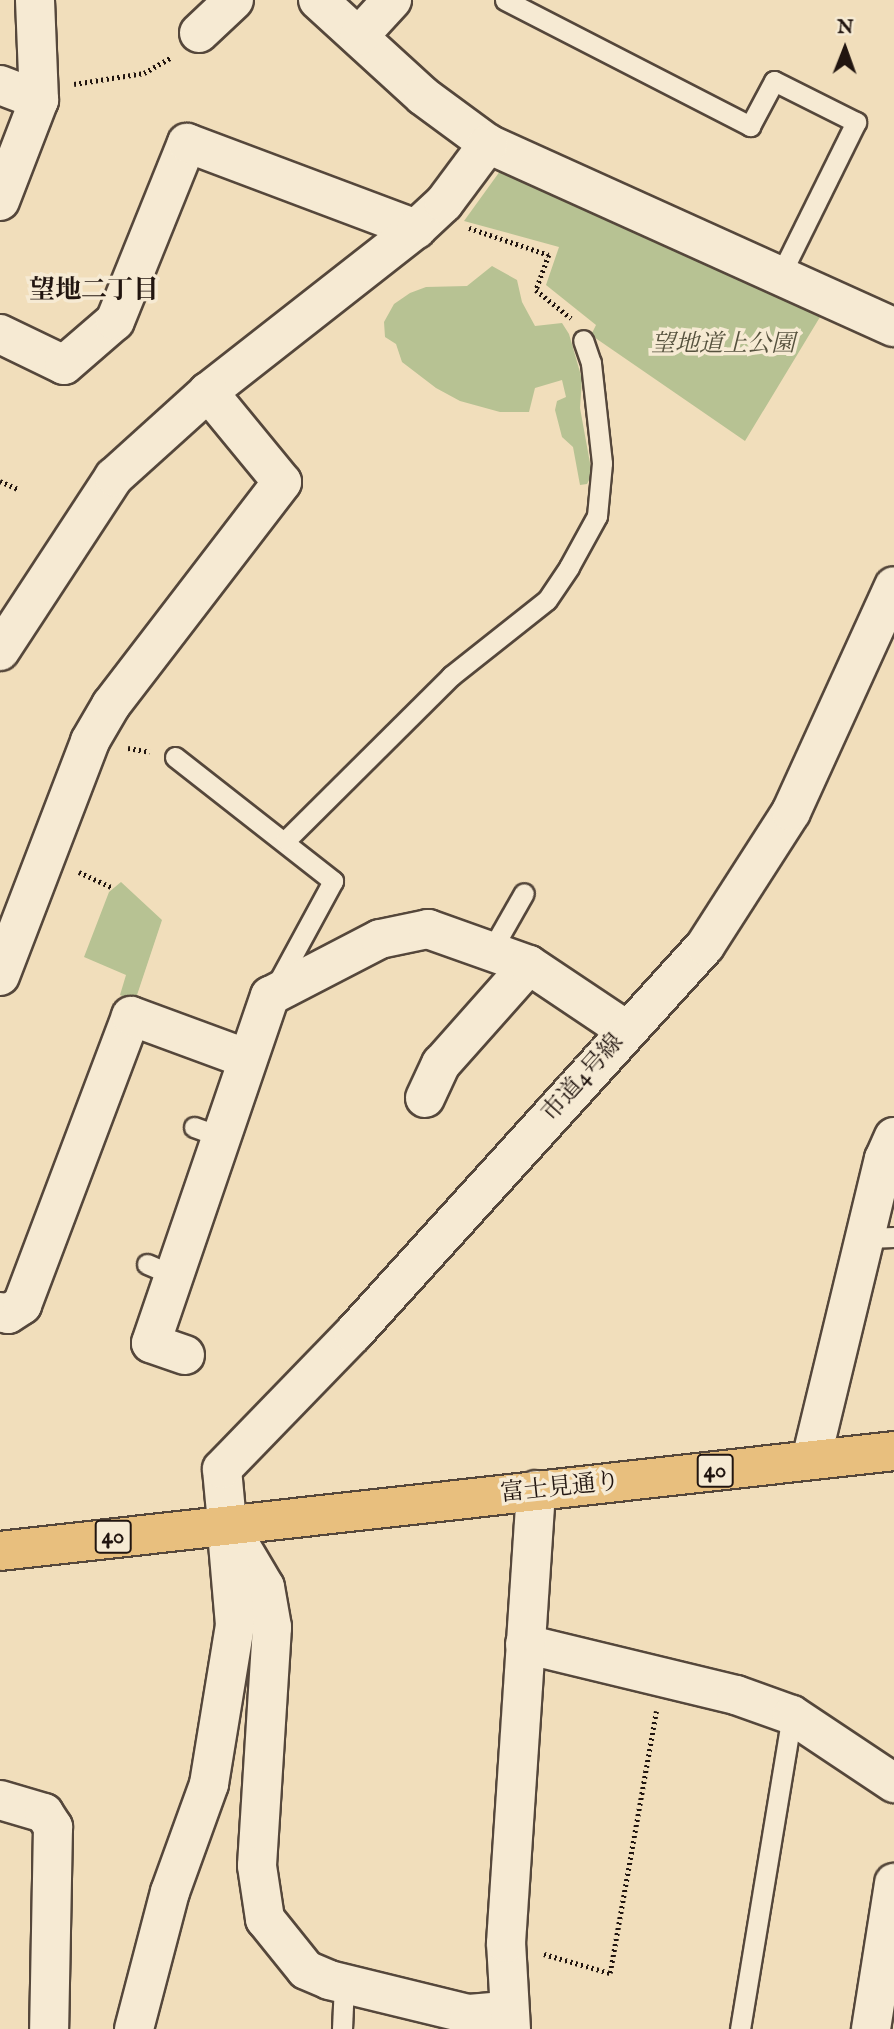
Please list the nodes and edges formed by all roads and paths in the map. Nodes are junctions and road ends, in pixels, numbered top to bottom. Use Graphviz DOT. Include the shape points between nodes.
graph roads {
  1 [pos="35,0"];
  2 [pos="234,0"];
  3 [pos="318,0"];
  4 [pos="392,0"];
  5 [pos="505,0"];
  6 [pos="199,33"];
  7 [pos="359,36"];
  8 [pos="0,85"];
  9 [pos="39,100"];
  10 [pos="488,144"];
  11 [pos="0,201"];
  12 [pos="456,224"];
  13 [pos="416,229"];
  14 [pos="779,278"];
  15 [pos="574,320"];
  16 [pos="894,327"];
  17 [pos="0,334"];
  18 [pos="583,340"];
  19 [pos="208,392"];
  20 [pos="0,481"];
  21 [pos="18,489"];
  22 [pos="894,586"];
  23 [pos="0,651"];
  24 [pos="90,741"];
  25 [pos="175,757"];
  26 [pos="286,841"];
  27 [pos="524,893"];
  28 [pos="492,949"];
  29 [pos="529,965"];
  30 [pos="0,976"];
  31 [pos="270,996"];
  32 [pos="626,1030"];
  33 [pos="245,1058"];
  34 [pos="425,1098"];
  35 [pos="894,1137"];
  36 [pos="880,1237"];
  37 [pos="0,1312"];
  38 [pos="185,1355"];
  39 [pos="894,1451"];
  40 [pos="811,1460"];
  41 [pos="536,1490"];
  42 [pos="227,1523"];
  43 [pos="0,1551"];
  44 [pos="525,1644"];
  45 [pos="658,1678"];
  46 [pos="792,1715"];
  47 [pos="894,1783"];
  48 [pos="0,1800"];
  49 [pos="894,1883"];
  50 [pos="506,1943"];
  51 [pos="344,1984"];
  52 [pos="509,2020"];
  53 [pos="126,2028"];
  54 [pos="50,2029"];
  55 [pos="342,2029"];
  56 [pos="740,2029"];
  57 [pos="871,2029"];
  1 -- 9 [label="street"];
  2 -- 6 [label="street"];
  3 -- 7 [label="street"];
  4 -- 7 [label="street"];
  5 -- 14 [label="lane" via="750,126 774,80 856,122"];
  6 -- 9 [label="path" via="177,55 144,73 56,86"];
  7 -- 10 [label="street" via="423,96"];
  8 -- 9 [label="street"];
  9 -- 11 [label="street"];
  10 -- 13 [label="street" via="444,202"];
  10 -- 14 [label="street"];
  12 -- 15 [label="path" via="550,255 536,290"];
  13 -- 17 [label="street" via="187,143 115,321 64,365"];
  13 -- 19 [label="street"];
  14 -- 16 [label="street"];
  18 -- 26 [label="lane" via="591,363 602,463 597,516 547,600 451,676"];
  19 -- 23 [label="street" via="114,477"];
  19 -- 24 [label="street" via="282,482 111,705"];
  20 -- 21 [label="path"];
  22 -- 32 [label="street, 市道4号線" via="791,812 758,868 705,946"];
  24 -- 25 [label="path"];
  24 -- 30 [label="street"];
  25 -- 26 [label="lane"];
  26 -- 31 [label="lane" via="333,881"];
  27 -- 28 [label="lane"];
  28 -- 29 [label="street"];
  28 -- 31 [label="street" via="428,929 391,937"];
  29 -- 32 [label="street"];
  29 -- 34 [label="street" via="441,1064"];
  31 -- 33 [label="street"];
  32 -- 42 [label="street, 市道4号線" via="353,1334 222,1469"];
  33 -- 37 [label="street" via="131,1016 22,1305 8,1314"];
  33 -- 38 [label="street" via="207,1131 160,1270 151,1343"];
  35 -- 36 [label="street"];
  36 -- 40 [label="street"];
  39 -- 40 [label="main road, 富士見通り / 40"];
  40 -- 41 [label="main road, 富士見通り / 40"];
  41 -- 42 [label="main road, 富士見通り / 40"];
  41 -- 44 [label="street"];
  42 -- 43 [label="main road, 40"];
  42 -- 51 [label="street" via="265,1587 272,1627 257,1866 265,1919 306,1970"];
  42 -- 53 [label="street, 市道4号線" via="235,1625 209,1784"];
  44 -- 45 [label="street"];
  44 -- 50 [label="street"];
  45 -- 46 [label="street" via="736,1695"];
  45 -- 50 [label="path" via="610,1973"];
  46 -- 47 [label="street"];
  46 -- 56 [label="lane"];
  48 -- 54 [label="street" via="44,1813 53,1827"];
  49 -- 57 [label="street"];
  50 -- 52 [label="street"];
  51 -- 52 [label="street"];
  51 -- 55 [label="lane"];
}
